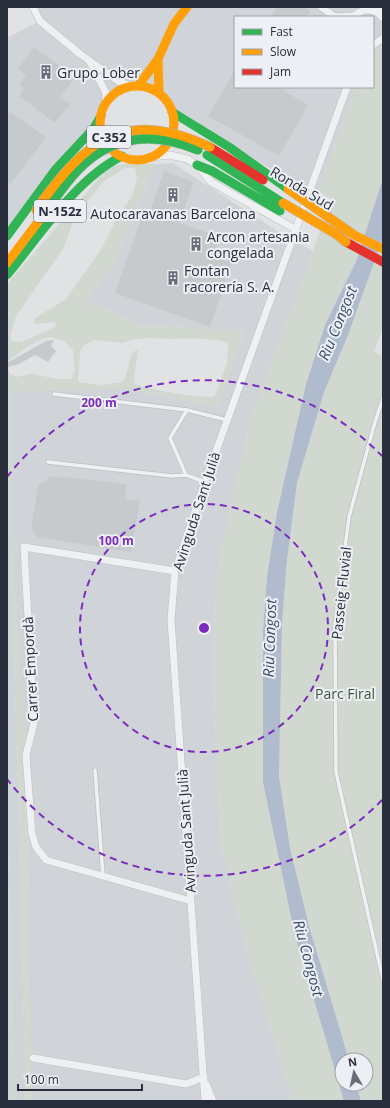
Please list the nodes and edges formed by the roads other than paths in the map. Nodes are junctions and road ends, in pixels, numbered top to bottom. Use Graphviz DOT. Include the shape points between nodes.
graph roads {
  1 [pos="33,7"];
  2 [pos="187,7"];
  3 [pos="321,7"];
  4 [pos="382,7"];
  5 [pos="365,8"];
  6 [pos="334,16"];
  7 [pos="354,16"];
  8 [pos="382,17"];
  9 [pos="383,38"];
  10 [pos="374,45"];
  11 [pos="158,59"];
  12 [pos="89,60"];
  13 [pos="135,86"];
  14 [pos="347,88"];
  15 [pos="159,93"];
  16 [pos="105,105"];
  17 [pos="172,112"];
  18 [pos="101,116"];
  19 [pos="209,151"];
  20 [pos="122,156"];
  21 [pos="150,157"];
  22 [pos="197,165"];
  23 [pos="284,199"];
  24 [pos="295,229"];
  25 [pos="7,236"];
  26 [pos="7,249"];
  27 [pos="383,249"];
  28 [pos="383,262"];
  29 [pos="7,263"];
  30 [pos="7,276"];
  31 [pos="54,394"];
  32 [pos="383,398"];
  33 [pos="187,410"];
  34 [pos="227,420"];
  35 [pos="48,462"];
  36 [pos="186,475"];
  37 [pos="205,482"];
  38 [pos="176,571"];
  39 [pos="95,770"];
  40 [pos="103,876"];
  41 [pos="191,901"];
  42 [pos="383,980"];
  43 [pos="33,1058"];
  44 [pos="204,1077"];
  45 [pos="205,1101"];
  46 [pos="213,1101"];
  1 -- 12 [label="street" via="40,21"];
  2 -- 11 [label="main road, N-152z" via="174,24"];
  3 -- 6 [label="street"];
  4 -- 8 [label="street"];
  5 -- 7 [label="street"];
  5 -- 8 [label="street"];
  9 -- 10 [label="street"];
  11 -- 13 [label="main road, N-152z"];
  11 -- 15 [label="main road, N-152z"];
  12 -- 13 [label="street" via="121,83"];
  12 -- 16 [label="street" via="106,93"];
  13 -- 15 [label="main road"];
  13 -- 16 [label="main road, N-152z" via="120,90"];
  14 -- 24 [label="street, Avinguda Sant Julià"];
  15 -- 17 [label="main road"];
  16 -- 18 [label="main road, N-152z"];
  17 -- 21 [label="main road" via="173,129 167,144 160,152"];
  17 -- 23 [label="main road" via="229,147"];
  18 -- 20 [label="main road" via="102,134 106,142"];
  18 -- 25 [label="main road, N-152z" via="94,128 56,169"];
  19 -- 23 [label="main road, Ronda Sud / C-352"];
  19 -- 26 [label="main road, C-352, bridge" via="193,138 167,130 140,129 114,135 97,143 67,169"];
  19 -- 29 [label="main road, C-352, bridge" via="166,139 137,138 106,147 83,165"];
  20 -- 21 [label="main road" via="136,159"];
  20 -- 30 [label="main road, N-152z" via="110,162 81,185"];
  21 -- 22 [label="street" via="170,155 187,159"];
  22 -- 23 [label="main road"];
  22 -- 24 [label="street" via="211,182"];
  23 -- 27 [label="main road, bridge"];
  23 -- 28 [label="main road" via="334,238"];
  24 -- 34 [label="street, Avinguda Sant Julià"];
  31 -- 33 [label="lane"];
  32 -- 42 [label="lane, Passeig Fluvial" via="349,517 335,632 336,772"];
  33 -- 34 [label="lane"];
  33 -- 36 [label="lane" via="170,438"];
  34 -- 37 [label="street, Avinguda Sant Julià"];
  35 -- 36 [label="lane" via="172,476"];
  36 -- 37 [label="lane"];
  37 -- 38 [label="street, Avinguda Sant Julià"];
  38 -- 40 [label="street, Carrer Empordà" via="24,547 34,723 26,755 32,834 36,847 46,860"];
  38 -- 41 [label="street, Avinguda Sant Julià" via="171,620"];
  39 -- 40 [label="lane"];
  40 -- 41 [label="street, Carrer Empordà"];
  41 -- 44 [label="street, Avinguda Sant Julià"];
  43 -- 44 [label="street" via="186,1084"];
  44 -- 45 [label="street, Avinguda Sant Julià"];
  44 -- 46 [label="street"];
}
